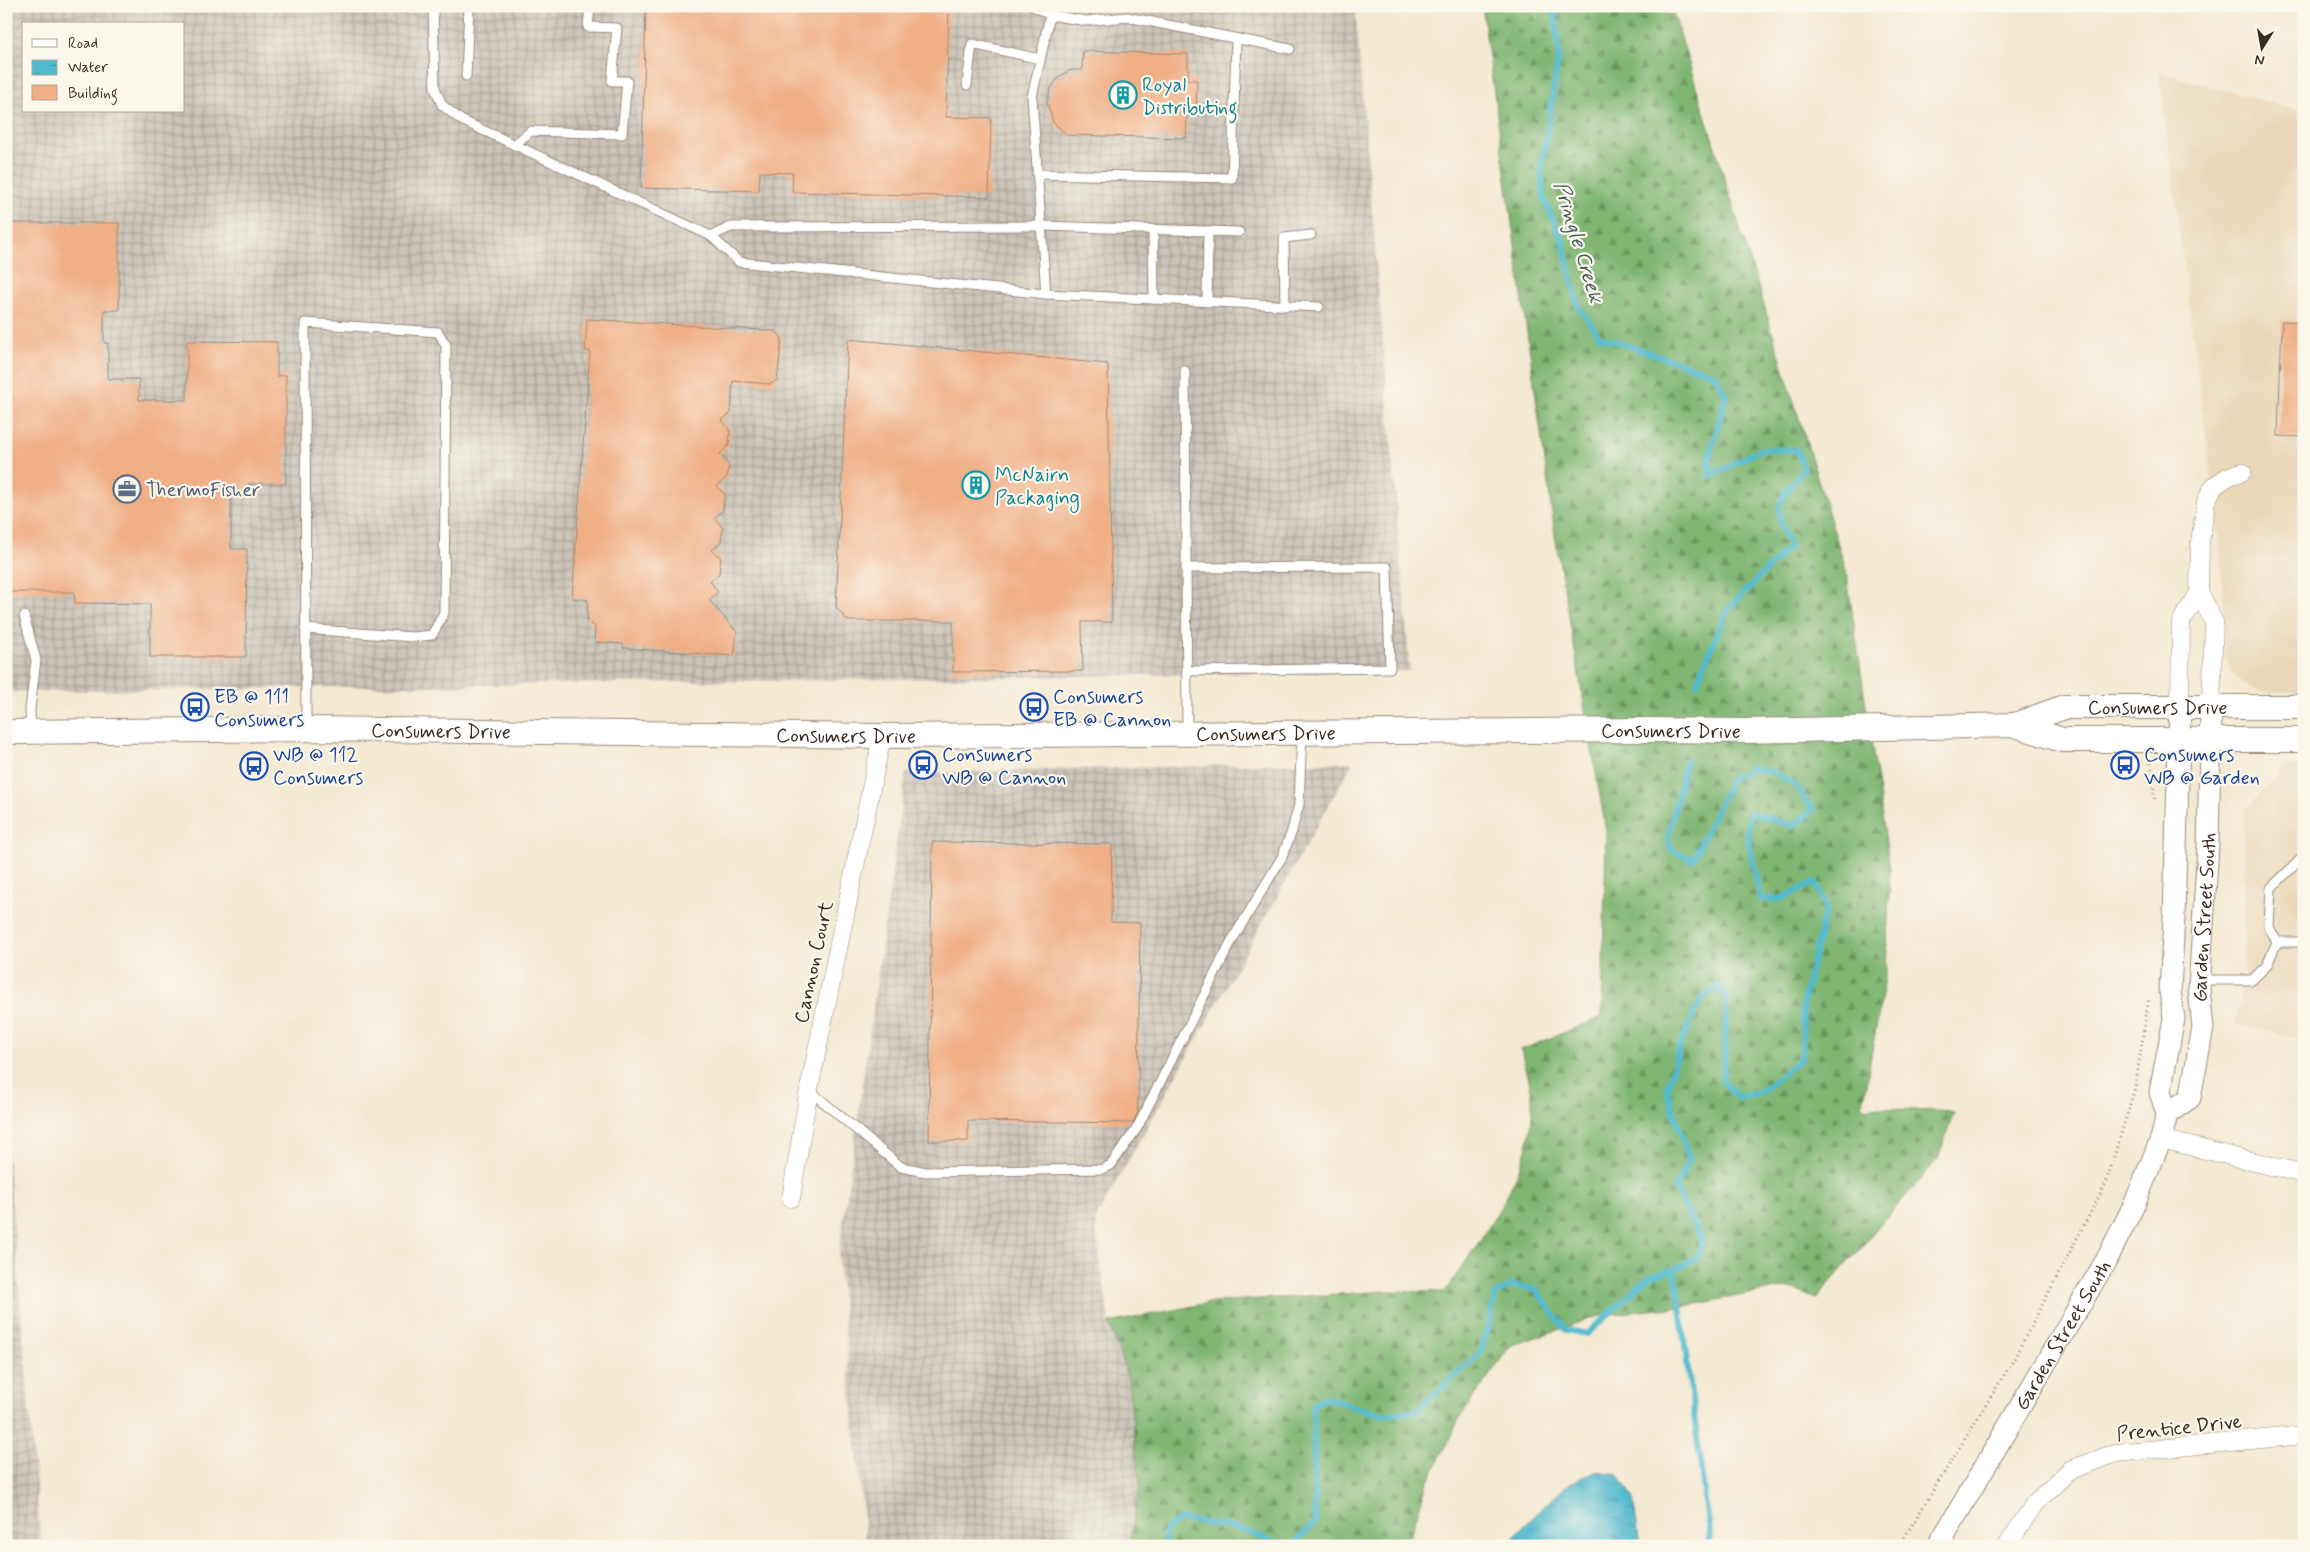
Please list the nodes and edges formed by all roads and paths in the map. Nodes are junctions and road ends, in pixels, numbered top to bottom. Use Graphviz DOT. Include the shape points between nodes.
graph roads {
  1 [pos="433,6"];
  2 [pos="469,6"];
  3 [pos="590,6"];
  4 [pos="1033,6"];
  5 [pos="1051,11"];
  6 [pos="1236,39"];
  7 [pos="1290,49"];
  8 [pos="1040,59"];
  9 [pos="466,76"];
  10 [pos="967,85"];
  11 [pos="514,145"];
  12 [pos="1037,174"];
  13 [pos="1041,226"];
  14 [pos="1154,230"];
  15 [pos="1208,232"];
  16 [pos="1239,232"];
  17 [pos="1312,235"];
  18 [pos="711,236"];
  19 [pos="1046,294"];
  20 [pos="1154,299"];
  21 [pos="1206,302"];
  22 [pos="1285,306"];
  23 [pos="1319,307"];
  24 [pos="1185,371"];
  25 [pos="2242,472"];
  26 [pos="1186,568"];
  27 [pos="2199,593"];
  28 [pos="24,616"];
  29 [pos="305,629"];
  30 [pos="1187,671"];
  31 [pos="2180,707"];
  32 [pos="2304,707"];
  33 [pos="2211,708"];
  34 [pos="2015,725"];
  35 [pos="306,729"];
  36 [pos="6,732"];
  37 [pos="31,732"];
  38 [pos="1302,733"];
  39 [pos="1187,734"];
  40 [pos="882,736"];
  41 [pos="2179,740"];
  42 [pos="2304,740"];
  43 [pos="2210,741"];
  44 [pos="2151,763"];
  45 [pos="2156,806"];
  46 [pos="2304,856"];
  47 [pos="2277,942"];
  48 [pos="2304,942"];
  49 [pos="2200,980"];
  50 [pos="2150,993"];
  51 [pos="808,1089"];
  52 [pos="2167,1114"];
  53 [pos="2161,1139"];
  54 [pos="2304,1174"];
  55 [pos="791,1198"];
  56 [pos="2304,1435"];
  57 [pos="1899,1546"];
  58 [pos="1938,1546"];
  59 [pos="2007,1546"];
  1 -- 11 [label="lane" via="435,88 442,105 461,120"];
  2 -- 9 [label="lane"];
  3 -- 11 [label="lane" via="588,27 617,28 612,81 626,81 622,134 531,131"];
  4 -- 5 [label="lane"];
  5 -- 6 [label="lane" via="1086,20 1127,17"];
  5 -- 8 [label="lane"];
  6 -- 7 [label="lane"];
  6 -- 12 [label="lane" via="1232,178"];
  8 -- 10 [label="lane" via="972,44"];
  8 -- 12 [label="lane" via="1032,97"];
  11 -- 18 [label="lane"];
  12 -- 13 [label="lane"];
  13 -- 14 [label="lane"];
  13 -- 18 [label="lane" via="731,227"];
  13 -- 19 [label="lane"];
  14 -- 15 [label="lane"];
  14 -- 20 [label="lane"];
  15 -- 16 [label="lane"];
  15 -- 21 [label="lane"];
  17 -- 22 [label="lane" via="1284,238"];
  18 -- 19 [label="lane" via="739,262"];
  19 -- 20 [label="lane"];
  20 -- 21 [label="lane"];
  21 -- 22 [label="lane"];
  22 -- 23 [label="lane"];
  24 -- 26 [label="lane"];
  25 -- 27 [label="street" via="2214,486 2206,501 2200,543"];
  26 -- 30 [label="lane"];
  26 -- 30 [label="lane" via="1388,567 1390,668"];
  27 -- 31 [label="street" via="2181,622"];
  27 -- 33 [label="street" via="2214,622"];
  28 -- 37 [label="lane" via="36,660 30,709"];
  29 -- 29 [label="lane" via="305,323 438,332 446,345 444,613 432,635 413,637"];
  29 -- 35 [label="lane"];
  30 -- 39 [label="lane"];
  31 -- 33 [label="main road, Consumers Drive"];
  31 -- 34 [label="main road, Consumers Drive" via="2064,707"];
  31 -- 41 [label="street, Garden Street South"];
  32 -- 33 [label="main road, Consumers Drive"];
  33 -- 43 [label="street, Garden Street South"];
  34 -- 38 [label="main road, Consumers Drive" via="1745,731"];
  34 -- 41 [label="main road, Consumers Drive" via="2062,740"];
  35 -- 37 [label="main road, Consumers Drive"];
  35 -- 40 [label="main road, Consumers Drive"];
  36 -- 37 [label="main road, Consumers Drive"];
  38 -- 39 [label="main road, Consumers Drive"];
  38 -- 51 [label="lane" via="1299,804 1282,857 1230,942 1137,1128 1111,1165 1103,1169 911,1170 901,1167"];
  39 -- 40 [label="main road, Consumers Drive"];
  40 -- 51 [label="street, Cannon Court"];
  41 -- 43 [label="main road, Consumers Drive"];
  41 -- 52 [label="street, Garden Street South" via="2170,991 2174,1019 2160,1092"];
  42 -- 43 [label="main road, Consumers Drive"];
  43 -- 49 [label="street, Garden Street South"];
  44 -- 45 [label="path"];
  46 -- 47 [label="lane" via="2271,888 2269,927"];
  47 -- 48 [label="lane"];
  47 -- 49 [label="lane" via="2268,965 2252,980"];
  49 -- 52 [label="street, Garden Street South" via="2203,1028 2190,1098"];
  50 -- 57 [label="path" via="2135,1088 2106,1184 2014,1359"];
  51 -- 55 [label="street, Cannon Court"];
  52 -- 53 [label="street, Garden Street South"];
  53 -- 54 [label="street"];
  53 -- 58 [label="street, Garden Street South" via="2134,1206 2107,1259"];
  56 -- 59 [label="street, Prentice Drive" via="2116,1453 2070,1470 2035,1503"];
}
